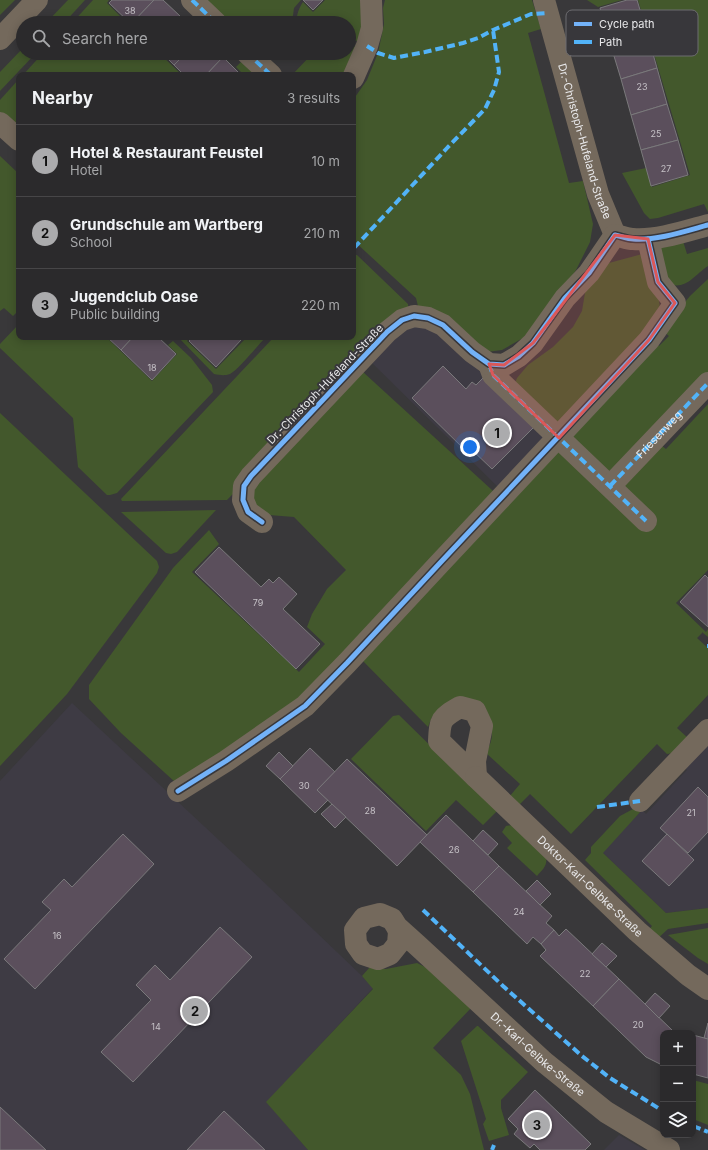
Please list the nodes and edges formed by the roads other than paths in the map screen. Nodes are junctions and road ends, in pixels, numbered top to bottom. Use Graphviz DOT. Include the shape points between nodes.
graph roads {
  1 [pos="37,0"];
  2 [pos="192,0"];
  3 [pos="371,0"];
  4 [pos="544,0"];
  5 [pos="22,16"];
  6 [pos="209,16"];
  7 [pos="16,22"];
  8 [pos="0,39"];
  9 [pos="254,60"];
  10 [pos="267,72"];
  11 [pos="356,72"];
  12 [pos="0,123"];
  13 [pos="16,137"];
  14 [pos="708,225"];
  15 [pos="615,235"];
  16 [pos="648,239"];
  17 [pos="489,364"];
  18 [pos="708,383"];
  19 [pos="559,438"];
  20 [pos="610,486"];
  21 [pos="646,521"];
  22 [pos="262,522"];
  23 [pos="708,730"];
  24 [pos="476,777"];
  25 [pos="178,791"];
  26 [pos="640,801"];
  27 [pos="397,926"];
  28 [pos="416,945"];
  29 [pos="390,954"];
  30 [pos="708,989"];
  31 [pos="669,1150"];
  1 -- 5 [label="street"];
  2 -- 6 [label="street"];
  3 -- 11 [label="street" via="372,28"];
  4 -- 15 [label="street, Dr.-Christoph-Hufeland-Straße" via="598,194"];
  7 -- 8 [label="street"];
  9 -- 10 [label="street"];
  12 -- 13 [label="street"];
  14 -- 16 [label="street"];
  15 -- 16 [label="street"];
  15 -- 17 [label="street" via="589,273 566,298 533,343 504,365"];
  16 -- 19 [label="street" via="658,282 675,303 649,340"];
  17 -- 19 [label="street, Dr.-Christoph-Hufeland-Straße" via="493,375"];
  17 -- 22 [label="street, Dr.-Christoph-Hufeland-Straße" via="472,352 444,325 428,318 414,316 402,320 387,332 244,486 243,500 248,512"];
  18 -- 20 [label="street, Friesenweg"];
  19 -- 20 [label="street, Dr.-Christoph-Hufeland-Straße"];
  19 -- 25 [label="street" via="305,706"];
  20 -- 21 [label="street, Dr.-Christoph-Hufeland-Straße"];
  23 -- 26 [label="street"];
  24 -- 30 [label="street, Doktor-Karl-Gelbke-Straße" via="637,931 688,976"];
  27 -- 28 [label="street"];
  27 -- 29 [label="street" via="398,944"];
  27 -- 29 [label="street" via="392,919 380,914 364,918 355,930 356,944 363,954 378,958"];
  28 -- 29 [label="street"];
  28 -- 31 [label="street, Dr.-Karl-Gelbke-Straße" via="556,1072 606,1112"];
}
